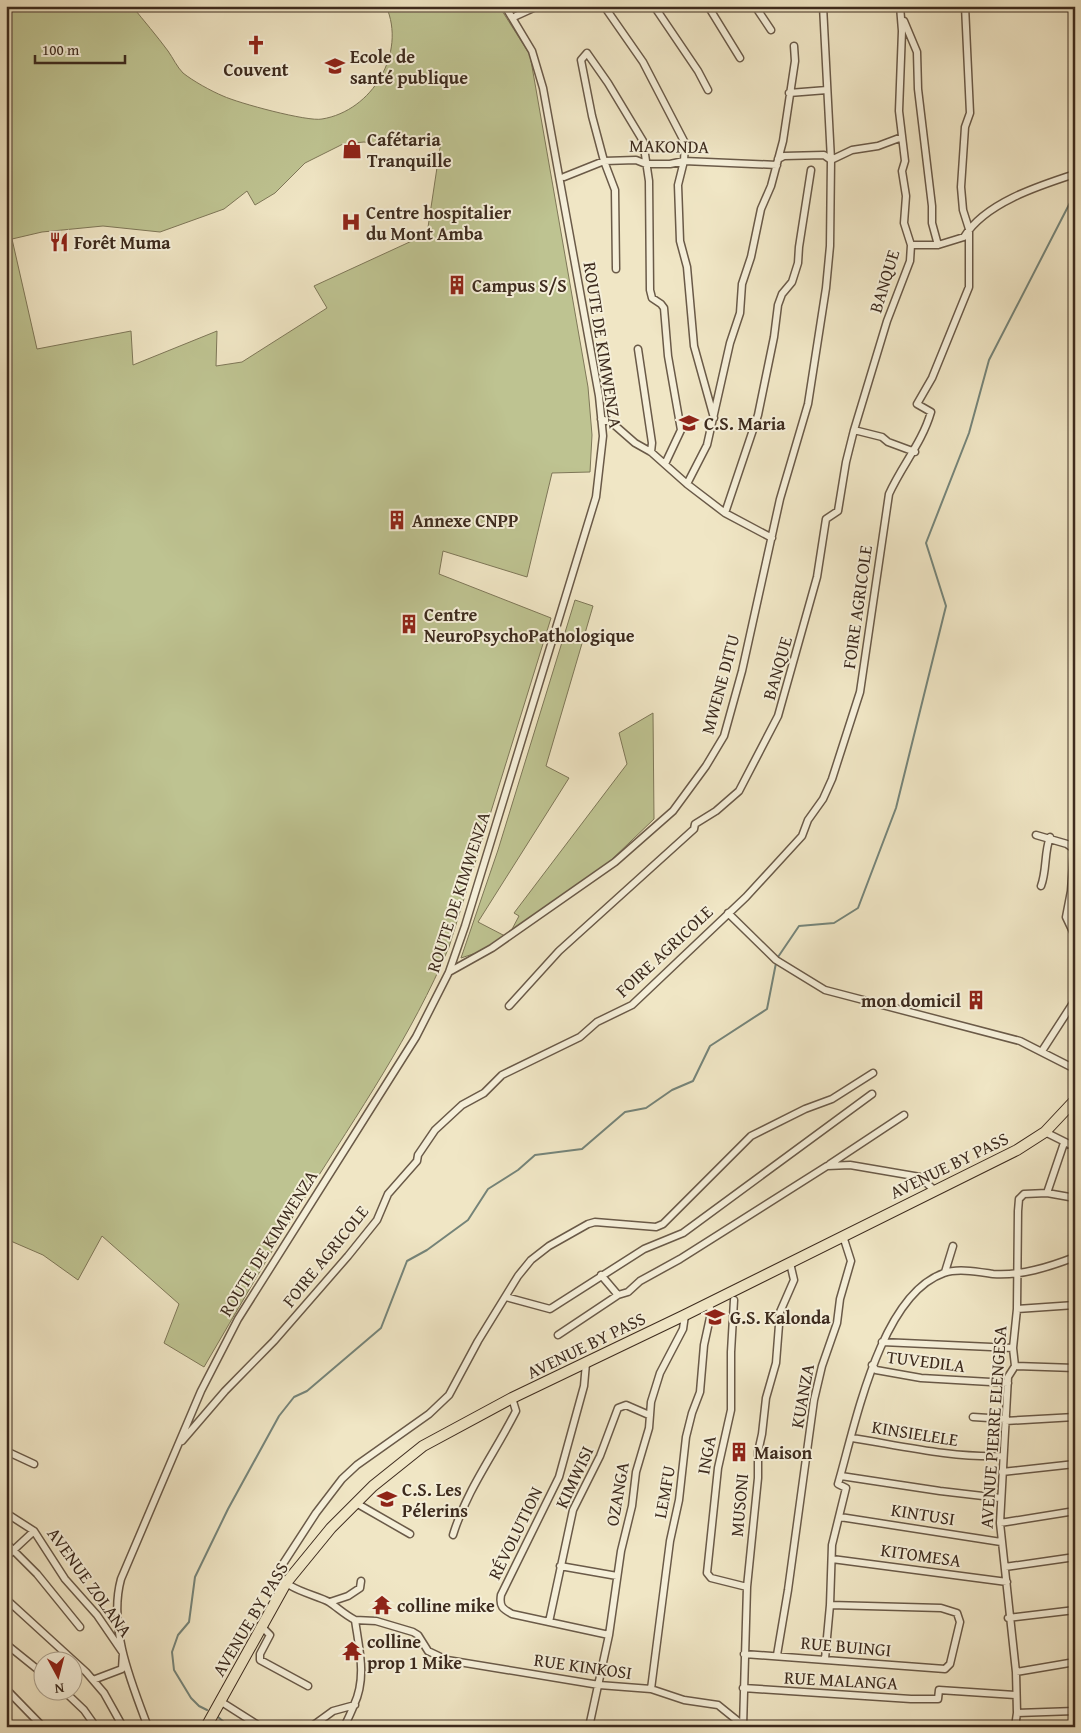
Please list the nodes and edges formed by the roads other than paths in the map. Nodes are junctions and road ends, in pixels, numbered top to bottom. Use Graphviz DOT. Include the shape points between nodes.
graph roads {
  1 [pos="505,6"];
  2 [pos="538,6"];
  3 [pos="604,6"];
  4 [pos="654,6"];
  5 [pos="708,6"];
  6 [pos="755,6"];
  7 [pos="823,6"];
  8 [pos="965,6"];
  9 [pos="901,8"];
  10 [pos="516,16"];
  11 [pos="771,30"];
  12 [pos="794,46"];
  13 [pos="740,58"];
  14 [pos="708,90"];
  15 [pos="827,90"];
  16 [pos="789,93"];
  17 [pos="902,137"];
  18 [pos="831,160"];
  19 [pos="604,161"];
  20 [pos="684,161"];
  21 [pos="777,162"];
  22 [pos="646,164"];
  23 [pos="811,170"];
  24 [pos="1075,174"];
  25 [pos="564,176"];
  26 [pos="969,229"];
  27 [pos="911,245"];
  28 [pos="938,245"];
  29 [pos="616,269"];
  30 [pos="638,349"];
  31 [pos="602,419"];
  32 [pos="714,419"];
  33 [pos="854,430"];
  34 [pos="651,452"];
  35 [pos="915,452"];
  36 [pos="666,464"];
  37 [pos="687,484"];
  38 [pos="725,513"];
  39 [pos="772,538"];
  40 [pos="1036,835"];
  41 [pos="1050,838"];
  42 [pos="1041,886"];
  43 [pos="728,913"];
  44 [pos="1075,936"];
  45 [pos="449,972"];
  46 [pos="1075,1000"];
  47 [pos="509,1006"];
  48 [pos="1042,1051"];
  49 [pos="1075,1069"];
  50 [pos="873,1073"];
  51 [pos="872,1094"];
  52 [pos="1075,1100"];
  53 [pos="904,1115"];
  54 [pos="1045,1132"];
  55 [pos="1064,1143"];
  56 [pos="1075,1147"];
  57 [pos="827,1166"];
  58 [pos="934,1190"];
  59 [pos="1047,1193"];
  60 [pos="1075,1198"];
  61 [pos="843,1236"];
  62 [pos="953,1246"];
  63 [pos="1075,1257"];
  64 [pos="790,1263"];
  65 [pos="945,1272"];
  66 [pos="1017,1273"];
  67 [pos="601,1275"];
  68 [pos="618,1296"];
  69 [pos="506,1297"];
  70 [pos="734,1300"];
  71 [pos="709,1303"];
  72 [pos="1075,1305"];
  73 [pos="1017,1309"];
  74 [pos="685,1315"];
  75 [pos="558,1335"];
  76 [pos="882,1342"];
  77 [pos="1013,1348"];
  78 [pos="586,1363"];
  79 [pos="872,1366"];
  80 [pos="1015,1366"];
  81 [pos="1075,1368"];
  82 [pos="1008,1383"];
  83 [pos="512,1398"];
  84 [pos="649,1415"];
  85 [pos="973,1417"];
  86 [pos="1075,1417"];
  87 [pos="1005,1420"];
  88 [pos="852,1438"];
  89 [pos="177,1446"];
  90 [pos="6,1451"];
  91 [pos="1003,1456"];
  92 [pos="34,1464"];
  93 [pos="1075,1464"];
  94 [pos="1002,1472"];
  95 [pos="841,1476"];
  96 [pos="1000,1498"];
  97 [pos="356,1502"];
  98 [pos="1075,1511"];
  99 [pos="6,1513"];
  100 [pos="840,1517"];
  101 [pos="1000,1523"];
  102 [pos="34,1531"];
  103 [pos="410,1534"];
  104 [pos="454,1535"];
  105 [pos="1001,1542"];
  106 [pos="6,1543"];
  107 [pos="14,1549"];
  108 [pos="6,1557"];
  109 [pos="1075,1557"];
  110 [pos="832,1560"];
  111 [pos="560,1566"];
  112 [pos="1005,1567"];
  113 [pos="617,1576"];
  114 [pos="361,1581"];
  115 [pos="1007,1582"];
  116 [pos="286,1583"];
  117 [pos="747,1587"];
  118 [pos="6,1599"];
  119 [pos="330,1602"];
  120 [pos="830,1605"];
  121 [pos="1075,1610"];
  122 [pos="1008,1618"];
  123 [pos="355,1620"];
  124 [pos="549,1622"];
  125 [pos="80,1627"];
  126 [pos="263,1628"];
  127 [pos="609,1635"];
  128 [pos="6,1644"];
  129 [pos="123,1653"];
  130 [pos="744,1654"];
  131 [pos="777,1655"];
  132 [pos="825,1658"];
  133 [pos="1075,1662"];
  134 [pos="32,1665"];
  135 [pos="1016,1672"];
  136 [pos="93,1680"];
  137 [pos="599,1685"];
  138 [pos="308,1686"];
  139 [pos="743,1688"];
  140 [pos="6,1689"];
  141 [pos="651,1689"];
  142 [pos="1015,1695"];
  143 [pos="74,1700"];
  144 [pos="220,1701"];
  145 [pos="355,1704"];
  146 [pos="1075,1712"];
  147 [pos="1017,1713"];
  148 [pos="148,1725"];
  149 [pos="744,1726"];
  150 [pos="43,1727"];
  151 [pos="96,1727"];
  152 [pos="123,1727"];
  153 [pos="138,1727"];
  154 [pos="206,1727"];
  155 [pos="261,1727"];
  156 [pos="311,1727"];
  157 [pos="344,1727"];
  158 [pos="589,1727"];
  159 [pos="1015,1727"];
  1 -- 31 [label="street, ROUTE DE KIMWENZA" via="532,52 543,88"];
  2 -- 10 [label="street"];
  3 -- 20 [label="street" via="661,93 685,143"];
  4 -- 14 [label="street"];
  5 -- 13 [label="street"];
  6 -- 11 [label="street"];
  7 -- 15 [label="street, MWENE DITU"];
  8 -- 26 [label="street" via="970,108 964,137 961,202"];
  9 -- 17 [label="street" via="899,111"];
  9 -- 28 [label="street" via="917,52 932,223"];
  12 -- 16 [label="street" via="795,61"];
  15 -- 16 [label="street"];
  15 -- 18 [label="street, MWENE DITU"];
  16 -- 21 [label="street"];
  17 -- 18 [label="street" via="878,146 852,150"];
  17 -- 27 [label="street" via="906,196 904,223"];
  18 -- 21 [label="street, MAKONDA" via="824,155 784,156"];
  18 -- 39 [label="street, MWENE DITU" via="830,246 818,342 808,404"];
  19 -- 22 [label="street, MAKONDA" via="636,160"];
  19 -- 22 [label="street" via="581,60 587,54 643,141"];
  19 -- 25 [label="street, MAKONDA"];
  19 -- 29 [label="street" via="615,190"];
  20 -- 21 [label="street, MAKONDA"];
  20 -- 22 [label="street, MAKONDA"];
  20 -- 32 [label="street" via="678,185 680,241 687,267 694,346"];
  21 -- 32 [label="street" via="742,284 740,313 730,343"];
  22 -- 36 [label="street" via="650,290 652,298 664,308 668,356 681,430"];
  23 -- 38 [label="street" via="796,273 778,305 758,415"];
  24 -- 26 [label="street" via="993,208"];
  26 -- 28 [label="street" via="964,237"];
  26 -- 35 [label="street, FOIRE AGRICOLE" via="968,287 934,375 918,404 931,412"];
  27 -- 28 [label="street"];
  27 -- 33 [label="street, BANQUE" via="910,261 887,321"];
  30 -- 34 [label="street"];
  31 -- 34 [label="street" via="611,422"];
  31 -- 45 [label="street, ROUTE DE KIMWENZA" via="595,503"];
  32 -- 37 [label="street" via="707,445"];
  33 -- 35 [label="street" via="882,436 888,442"];
  33 -- 47 [label="street, BANQUE" via="838,511 826,519 817,577 783,703 750,773 736,793 695,824 559,951"];
  34 -- 36 [label="street"];
  35 -- 43 [label="street, FOIRE AGRICOLE" via="900,470 889,494 860,692 832,779 802,836"];
  36 -- 37 [label="street"];
  37 -- 38 [label="street"];
  38 -- 39 [label="street"];
  39 -- 45 [label="street, MWENE DITU" via="725,734 674,811 613,864 492,948"];
  40 -- 41 [label="street"];
  41 -- 42 [label="street" via="1045,850 1046,864"];
  41 -- 44 [label="street" via="1074,849 1066,917"];
  43 -- 48 [label="street" via="776,960 825,990 1011,1038"];
  43 -- 89 [label="street, FOIRE AGRICOLE" via="630,1007 597,1022 580,1037 502,1075 435,1130 418,1154 417,1161 388,1194 376,1221 316,1294"];
  45 -- 89 [label="street, ROUTE DE KIMWENZA" via="416,1037 230,1334"];
  46 -- 48 [label="street"];
  48 -- 49 [label="street"];
  50 -- 69 [label="street" via="832,1099 751,1136 663,1224 656,1227 596,1222 549,1246 522,1271"];
  51 -- 67 [label="street" via="683,1233 644,1249"];
  52 -- 54 [label="highway, AVENUE BY PASS"];
  53 -- 57 [label="street"];
  54 -- 55 [label="street"];
  54 -- 58 [label="highway, AVENUE BY PASS" via="1017,1150"];
  55 -- 56 [label="street"];
  55 -- 59 [label="street"];
  57 -- 58 [label="street" via="850,1165 914,1176 922,1178"];
  57 -- 68 [label="street"];
  58 -- 61 [label="highway, AVENUE BY PASS"];
  59 -- 60 [label="street"];
  59 -- 66 [label="street, AVENUE PIERRE ELENGESA" via="1021,1196 1018,1204"];
  61 -- 64 [label="highway, AVENUE BY PASS"];
  61 -- 131 [label="street, KUANZA" via="851,1261 814,1400"];
  62 -- 65 [label="street"];
  63 -- 66 [label="street"];
  64 -- 71 [label="highway, AVENUE BY PASS"];
  64 -- 117 [label="street, MUSONI" via="794,1280 780,1312 776,1363 766,1398 758,1452"];
  65 -- 66 [label="street"];
  65 -- 76 [label="street" via="929,1281 906,1302"];
  66 -- 73 [label="street, AVENUE PIERRE ELENGESA"];
  67 -- 68 [label="street"];
  67 -- 69 [label="street" via="550,1309"];
  68 -- 75 [label="street"];
  69 -- 116 [label="street" via="445,1400 357,1465 316,1513 278,1570"];
  70 -- 117 [label="street, INGA" via="730,1352 731,1410 718,1468 707,1573 711,1578"];
  71 -- 74 [label="highway, AVENUE BY PASS"];
  71 -- 141 [label="street, LEMFU" via="711,1313 704,1345 700,1392 686,1437"];
  72 -- 73 [label="street"];
  73 -- 77 [label="street, AVENUE PIERRE ELENGESA"];
  74 -- 78 [label="highway, AVENUE BY PASS"];
  74 -- 84 [label="street, OZANGA" via="683,1329 660,1373"];
  76 -- 77 [label="street"];
  76 -- 79 [label="street"];
  77 -- 80 [label="street, AVENUE PIERRE ELENGESA"];
  78 -- 83 [label="highway, AVENUE BY PASS"];
  78 -- 124 [label="street, RÉVOLUTION" via="584,1386 560,1478 500,1599 502,1609 512,1614"];
  79 -- 82 [label="street, TUVEDILA" via="876,1370 921,1378"];
  79 -- 88 [label="street"];
  80 -- 81 [label="street"];
  80 -- 82 [label="street, AVENUE PIERRE ELENGESA"];
  82 -- 87 [label="street, AVENUE PIERRE ELENGESA"];
  83 -- 97 [label="highway, AVENUE BY PASS" via="423,1446"];
  83 -- 104 [label="street" via="516,1411 473,1484"];
  84 -- 111 [label="street, KIMWISI" via="626,1405 618,1408 600,1456 573,1510"];
  84 -- 113 [label="street, OZANGA" via="649,1428 636,1472"];
  85 -- 87 [label="street"];
  86 -- 87 [label="street"];
  87 -- 91 [label="street, AVENUE PIERRE ELENGESA"];
  88 -- 91 [label="street, KINSIELELE" via="950,1454"];
  88 -- 95 [label="street"];
  89 -- 129 [label="street, ROUTE DE KIMWENZA" via="120,1579 117,1600"];
  90 -- 92 [label="street"];
  91 -- 94 [label="street, AVENUE PIERRE ELENGESA"];
  93 -- 94 [label="street"];
  94 -- 96 [label="street, AVENUE PIERRE ELENGESA"];
  95 -- 96 [label="street"];
  95 -- 100 [label="street" via="838,1484 846,1488"];
  96 -- 101 [label="street, AVENUE PIERRE ELENGESA"];
  97 -- 103 [label="street"];
  97 -- 116 [label="highway, AVENUE BY PASS"];
  98 -- 101 [label="street"];
  99 -- 102 [label="street, AVENUE ZOLANA"];
  100 -- 105 [label="street, KINTUSI"];
  100 -- 110 [label="street" via="832,1545"];
  101 -- 105 [label="street, AVENUE PIERRE ELENGESA"];
  102 -- 107 [label="street"];
  102 -- 129 [label="street, AVENUE ZOLANA" via="65,1579 97,1615"];
  105 -- 112 [label="street, AVENUE PIERRE ELENGESA"];
  106 -- 107 [label="street"];
  107 -- 108 [label="street"];
  107 -- 125 [label="street"];
  109 -- 112 [label="street"];
  110 -- 115 [label="street, KITOMESA"];
  110 -- 120 [label="street"];
  111 -- 113 [label="street"];
  111 -- 124 [label="street, KIMWISI"];
  112 -- 115 [label="street, AVENUE PIERRE ELENGESA"];
  113 -- 127 [label="street, OZANGA"];
  114 -- 119 [label="street" via="360,1588"];
  115 -- 122 [label="street, AVENUE PIERRE ELENGESA"];
  116 -- 119 [label="street"];
  116 -- 126 [label="highway, AVENUE BY PASS"];
  117 -- 130 [label="street, MUSONI"];
  118 -- 136 [label="street"];
  119 -- 123 [label="street"];
  120 -- 132 [label="street"];
  120 -- 132 [label="street, RUE BUINGI" via="941,1608 957,1613 960,1622 950,1664 945,1669"];
  121 -- 122 [label="street"];
  122 -- 135 [label="street, AVENUE PIERRE ELENGESA"];
  123 -- 137 [label="street, RUE KINKOSI" via="376,1621 418,1635 428,1651 447,1660"];
  123 -- 145 [label="street" via="362,1661"];
  124 -- 127 [label="street, RÉVOLUTION"];
  126 -- 138 [label="street" via="270,1635 260,1660"];
  126 -- 144 [label="highway, AVENUE BY PASS"];
  127 -- 137 [label="street, OZANGA"];
  128 -- 134 [label="street"];
  129 -- 136 [label="street" via="122,1669"];
  129 -- 148 [label="street, ROUTE DE KIMWENZA"];
  130 -- 131 [label="street, RUE BUINGI"];
  130 -- 139 [label="street, MUSONI"];
  131 -- 132 [label="street, RUE BUINGI"];
  133 -- 135 [label="street"];
  135 -- 142 [label="street, AVENUE PIERRE ELENGESA"];
  136 -- 152 [label="street"];
  137 -- 141 [label="street, RUE KINKOSI"];
  137 -- 158 [label="street, OZANGA"];
  139 -- 142 [label="street, RUE MALANGA" via="938,1699 939,1690"];
  139 -- 149 [label="street, MUSONI"];
  140 -- 150 [label="street"];
  141 -- 149 [label="street, RUE KINKOSI" via="684,1700 718,1705"];
  142 -- 147 [label="street, AVENUE PIERRE ELENGESA"];
  143 -- 151 [label="street"];
  144 -- 154 [label="highway, AVENUE BY PASS"];
  144 -- 155 [label="street"];
  145 -- 156 [label="street" via="333,1711"];
  145 -- 157 [label="street"];
  146 -- 147 [label="street"];
  147 -- 159 [label="street, AVENUE PIERRE ELENGESA"];
  148 -- 153 [label="street"];
}
